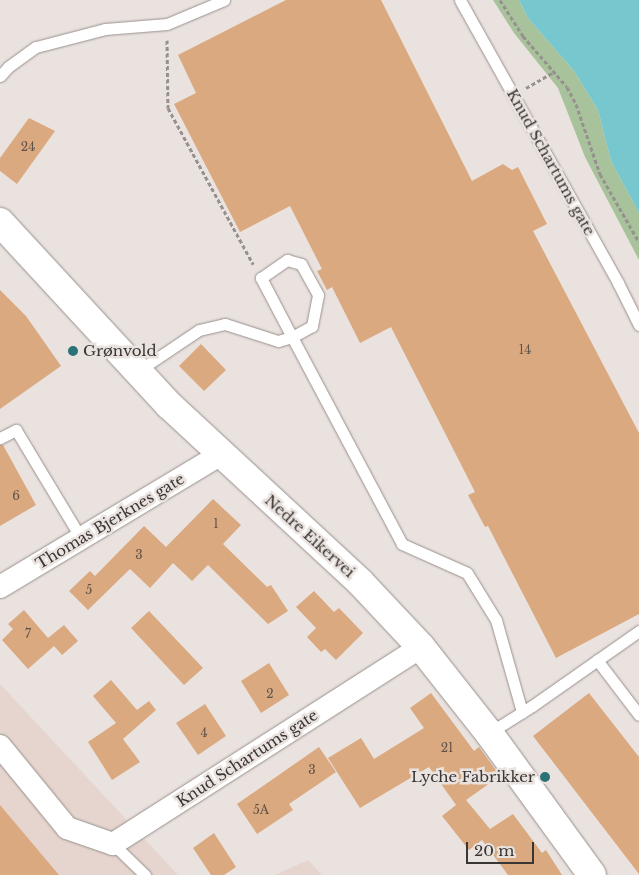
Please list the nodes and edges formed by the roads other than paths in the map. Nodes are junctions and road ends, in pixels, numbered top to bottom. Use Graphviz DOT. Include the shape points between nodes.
graph roads {
  1 [pos="224,0"];
  2 [pos="460,0"];
  3 [pos="0,76"];
  4 [pos="0,222"];
  5 [pos="639,325"];
  6 [pos="292,337"];
  7 [pos="137,372"];
  8 [pos="0,438"];
  9 [pos="220,455"];
  10 [pos="81,538"];
  11 [pos="0,587"];
  12 [pos="639,631"];
  13 [pos="421,647"];
  14 [pos="598,660"];
  15 [pos="522,712"];
  16 [pos="639,715"];
  17 [pos="489,733"];
  18 [pos="0,746"];
  19 [pos="112,844"];
  20 [pos="145,875"];
  21 [pos="592,875"];
  1 -- 3 [label="lane" via="167,24 105,29 36,47"];
  2 -- 5 [label="lane, Knud Schartums gate"];
  4 -- 7 [label="main road, Nedre Eikervei"];
  6 -- 6 [label="lane" via="312,326 318,295 301,264 287,260 260,278"];
  6 -- 7 [label="lane" via="278,341 226,324 198,330"];
  6 -- 15 [label="lane" via="402,544 467,573 496,620"];
  7 -- 9 [label="main road, Nedre Eikervei"];
  8 -- 10 [label="lane" via="16,430"];
  9 -- 10 [label="street, Thomas Bjerknes gate"];
  9 -- 13 [label="main road, Nedre Eikervei" via="360,582"];
  10 -- 11 [label="street, Thomas Bjerknes gate"];
  12 -- 14 [label="lane"];
  13 -- 17 [label="main road, Nedre Eikervei"];
  13 -- 19 [label="street, Knud Schartums gate"];
  14 -- 15 [label="lane"];
  14 -- 16 [label="lane"];
  15 -- 17 [label="lane"];
  17 -- 21 [label="main road, Nedre Eikervei"];
  18 -- 19 [label="street" via="68,828"];
  19 -- 20 [label="lane"];
}
